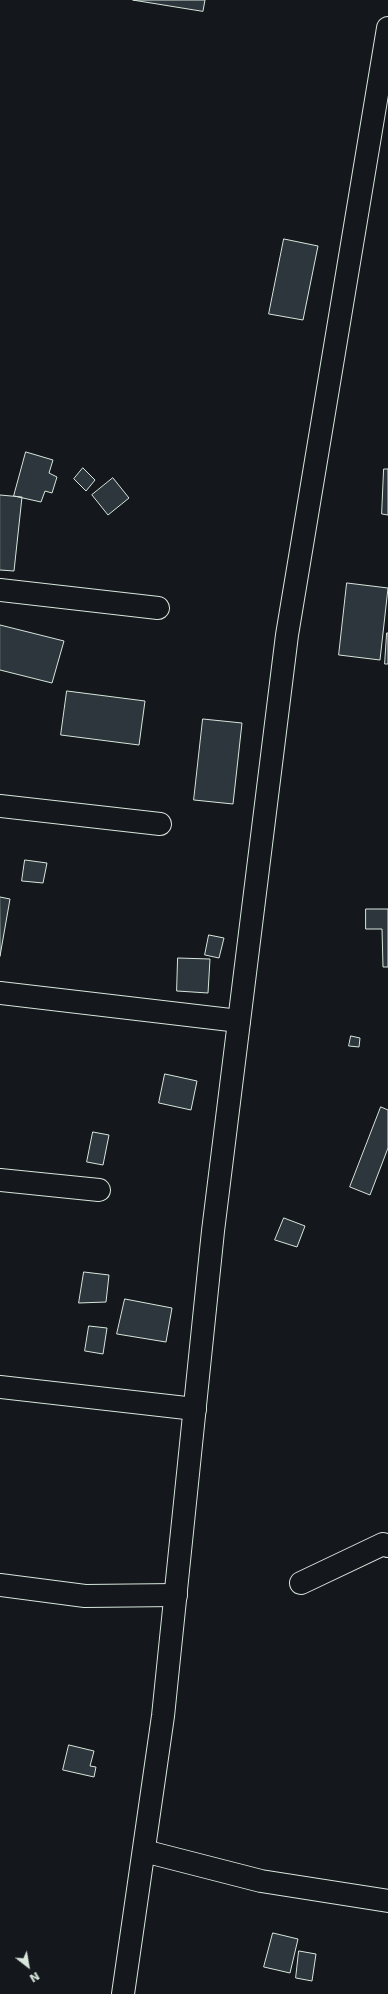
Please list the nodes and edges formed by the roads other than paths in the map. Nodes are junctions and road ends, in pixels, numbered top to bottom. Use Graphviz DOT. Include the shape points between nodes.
graph roads {
  1 [pos="388,28"];
  2 [pos="0,590"];
  3 [pos="158,608"];
  4 [pos="0,806"];
  5 [pos="160,824"];
  6 [pos="0,993"];
  7 [pos="239,1022"];
  8 [pos="0,1180"];
  9 [pos="99,1190"];
  10 [pos="0,1387"];
  11 [pos="196,1409"];
  12 [pos="388,1546"];
  13 [pos="301,1583"];
  14 [pos="0,1585"];
  15 [pos="176,1596"];
  16 [pos="144,1851"];
  17 [pos="388,1901"];
  18 [pos="123,1994"];
  1 -- 7 [label="main road" via="287,635"];
  2 -- 3 [label="main road"];
  4 -- 5 [label="main road"];
  6 -- 7 [label="main road"];
  7 -- 11 [label="main road" via="213,1231"];
  8 -- 9 [label="main road"];
  10 -- 11 [label="main road"];
  11 -- 15 [label="main road"];
  12 -- 13 [label="main road" via="383,1544"];
  14 -- 15 [label="main road" via="85,1596"];
  15 -- 16 [label="main road" via="163,1716"];
  16 -- 17 [label="main road" via="261,1881"];
  16 -- 18 [label="main road"];
}
